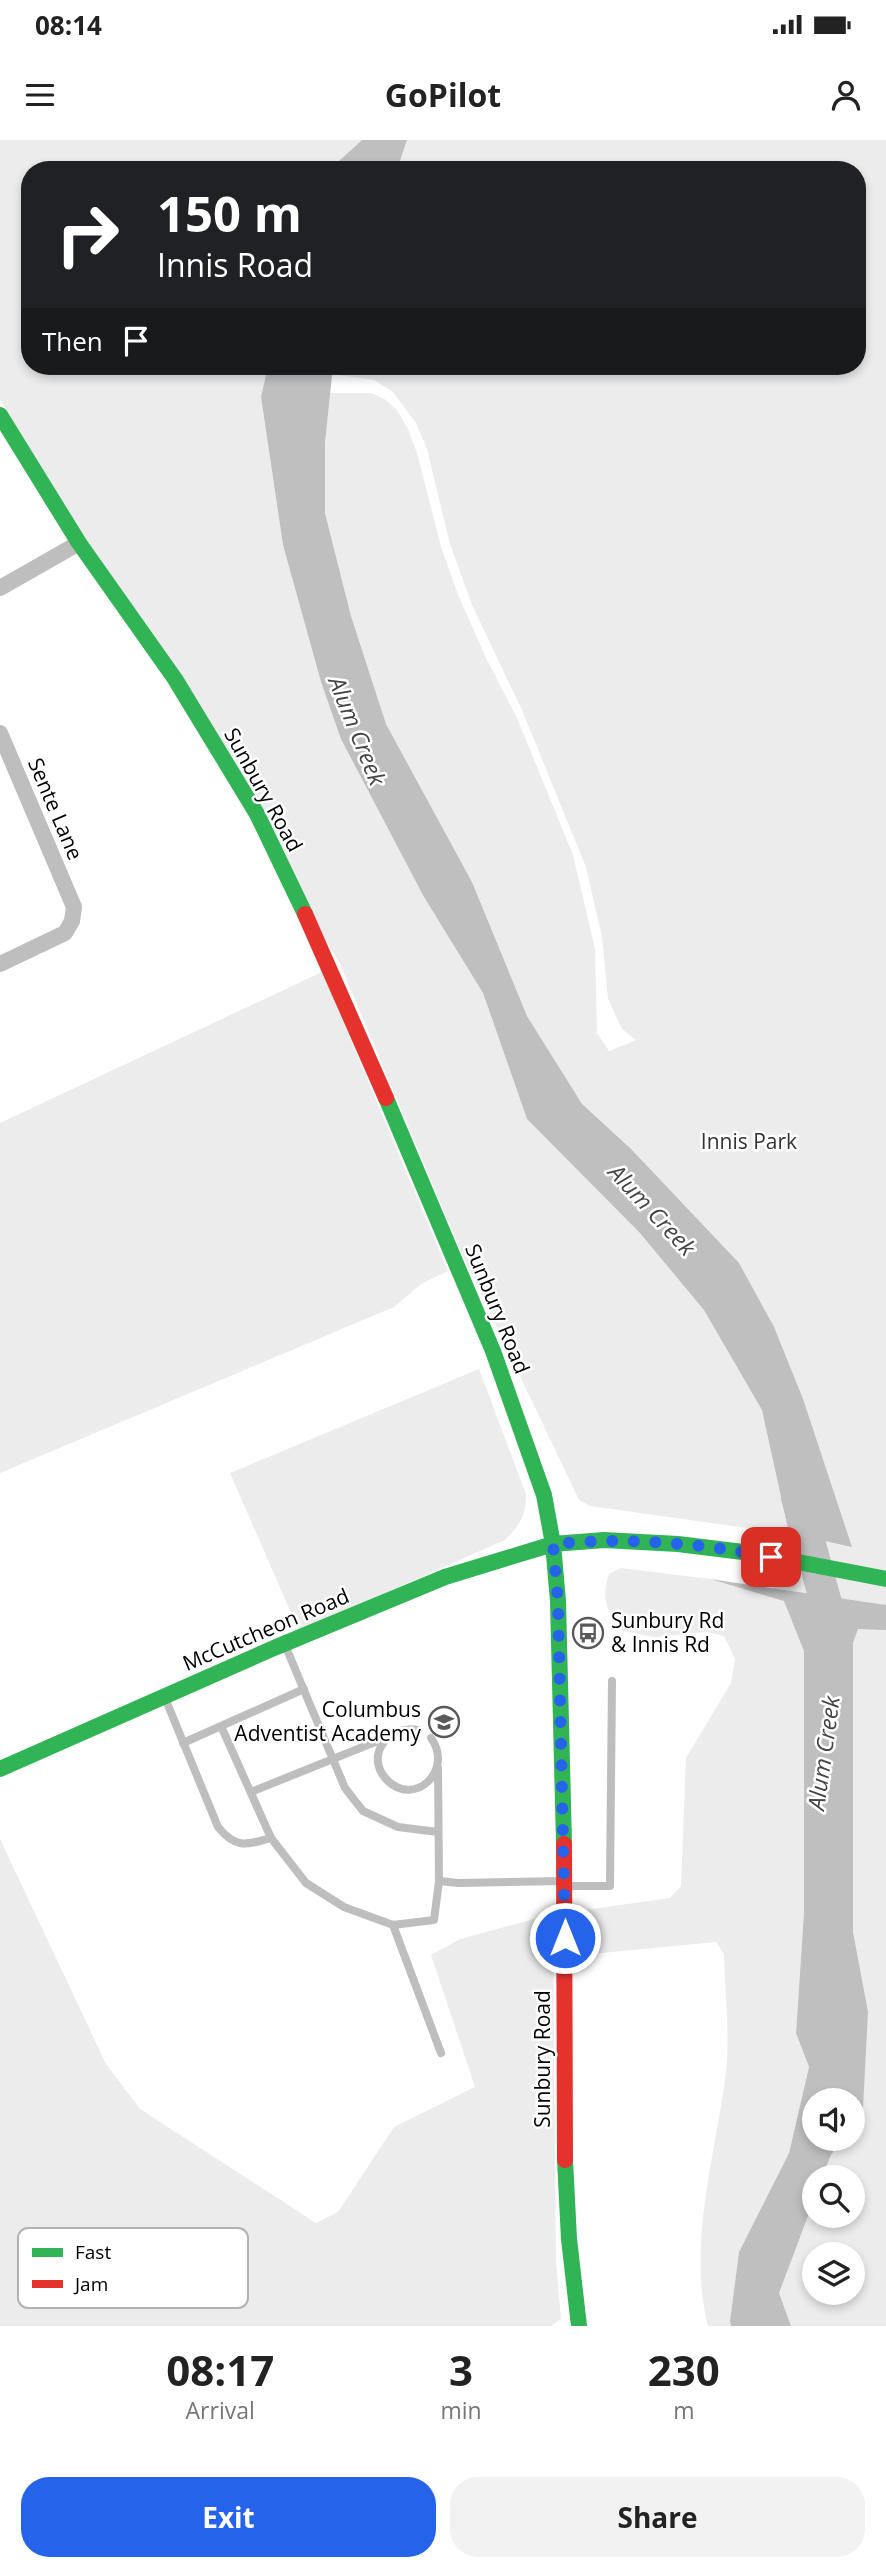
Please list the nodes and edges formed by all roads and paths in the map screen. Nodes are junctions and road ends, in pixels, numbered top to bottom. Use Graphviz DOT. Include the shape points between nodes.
graph roads {
  1 [pos="0,415"];
  2 [pos="79,543"];
  3 [pos="0,588"];
  4 [pos="0,733"];
  5 [pos="0,964"];
  6 [pos="553,1544"];
  7 [pos="886,1579"];
  8 [pos="284,1643"];
  9 [pos="612,1681"];
  10 [pos="304,1689"];
  11 [pos="164,1696"];
  12 [pos="221,1726"];
  13 [pos="418,1730"];
  14 [pos="387,1737"];
  15 [pos="431,1738"];
  16 [pos="183,1743"];
  17 [pos="334,1760"];
  18 [pos="438,1768"];
  19 [pos="0,1769"];
  20 [pos="251,1792"];
  21 [pos="438,1832"];
  22 [pos="271,1838"];
  23 [pos="439,1881"];
  24 [pos="565,1883"];
  25 [pos="393,1925"];
  26 [pos="441,2053"];
  27 [pos="579,2326"];
  1 -- 2 [label="main road, Sunbury Road"];
  2 -- 3 [label="street"];
  2 -- 6 [label="main road, Sunbury Road" via="175,679 257,814 320,946 493,1351 544,1495"];
  4 -- 5 [label="street, Sente Lane" via="74,908 65,933"];
  6 -- 7 [label="main road, McCutcheon Road" via="604,1540 678,1544"];
  6 -- 8 [label="main road, McCutcheon Road" via="445,1577"];
  6 -- 24 [label="main road, Sunbury Road"];
  8 -- 10 [label="lane"];
  8 -- 11 [label="main road, McCutcheon Road"];
  9 -- 24 [label="lane" via="610,1886"];
  10 -- 12 [label="lane"];
  10 -- 17 [label="lane"];
  11 -- 16 [label="lane"];
  11 -- 19 [label="main road, McCutcheon Road"];
  12 -- 16 [label="lane"];
  12 -- 20 [label="lane"];
  13 -- 14 [label="lane" via="406,1728"];
  14 -- 17 [label="lane"];
  14 -- 18 [label="lane" via="378,1754 388,1782 417,1788"];
  15 -- 18 [label="lane" via="437,1748"];
  16 -- 22 [label="lane" via="227,1838 245,1846"];
  17 -- 20 [label="lane"];
  17 -- 21 [label="lane" via="345,1788 363,1811 398,1827"];
  18 -- 21 [label="lane"];
  20 -- 22 [label="lane"];
  21 -- 23 [label="lane"];
  22 -- 25 [label="lane" via="306,1883 344,1907"];
  23 -- 24 [label="lane"];
  23 -- 25 [label="lane" via="434,1920"];
  24 -- 27 [label="main road, Sunbury Road" via="565,2177"];
  25 -- 26 [label="lane"];
}
